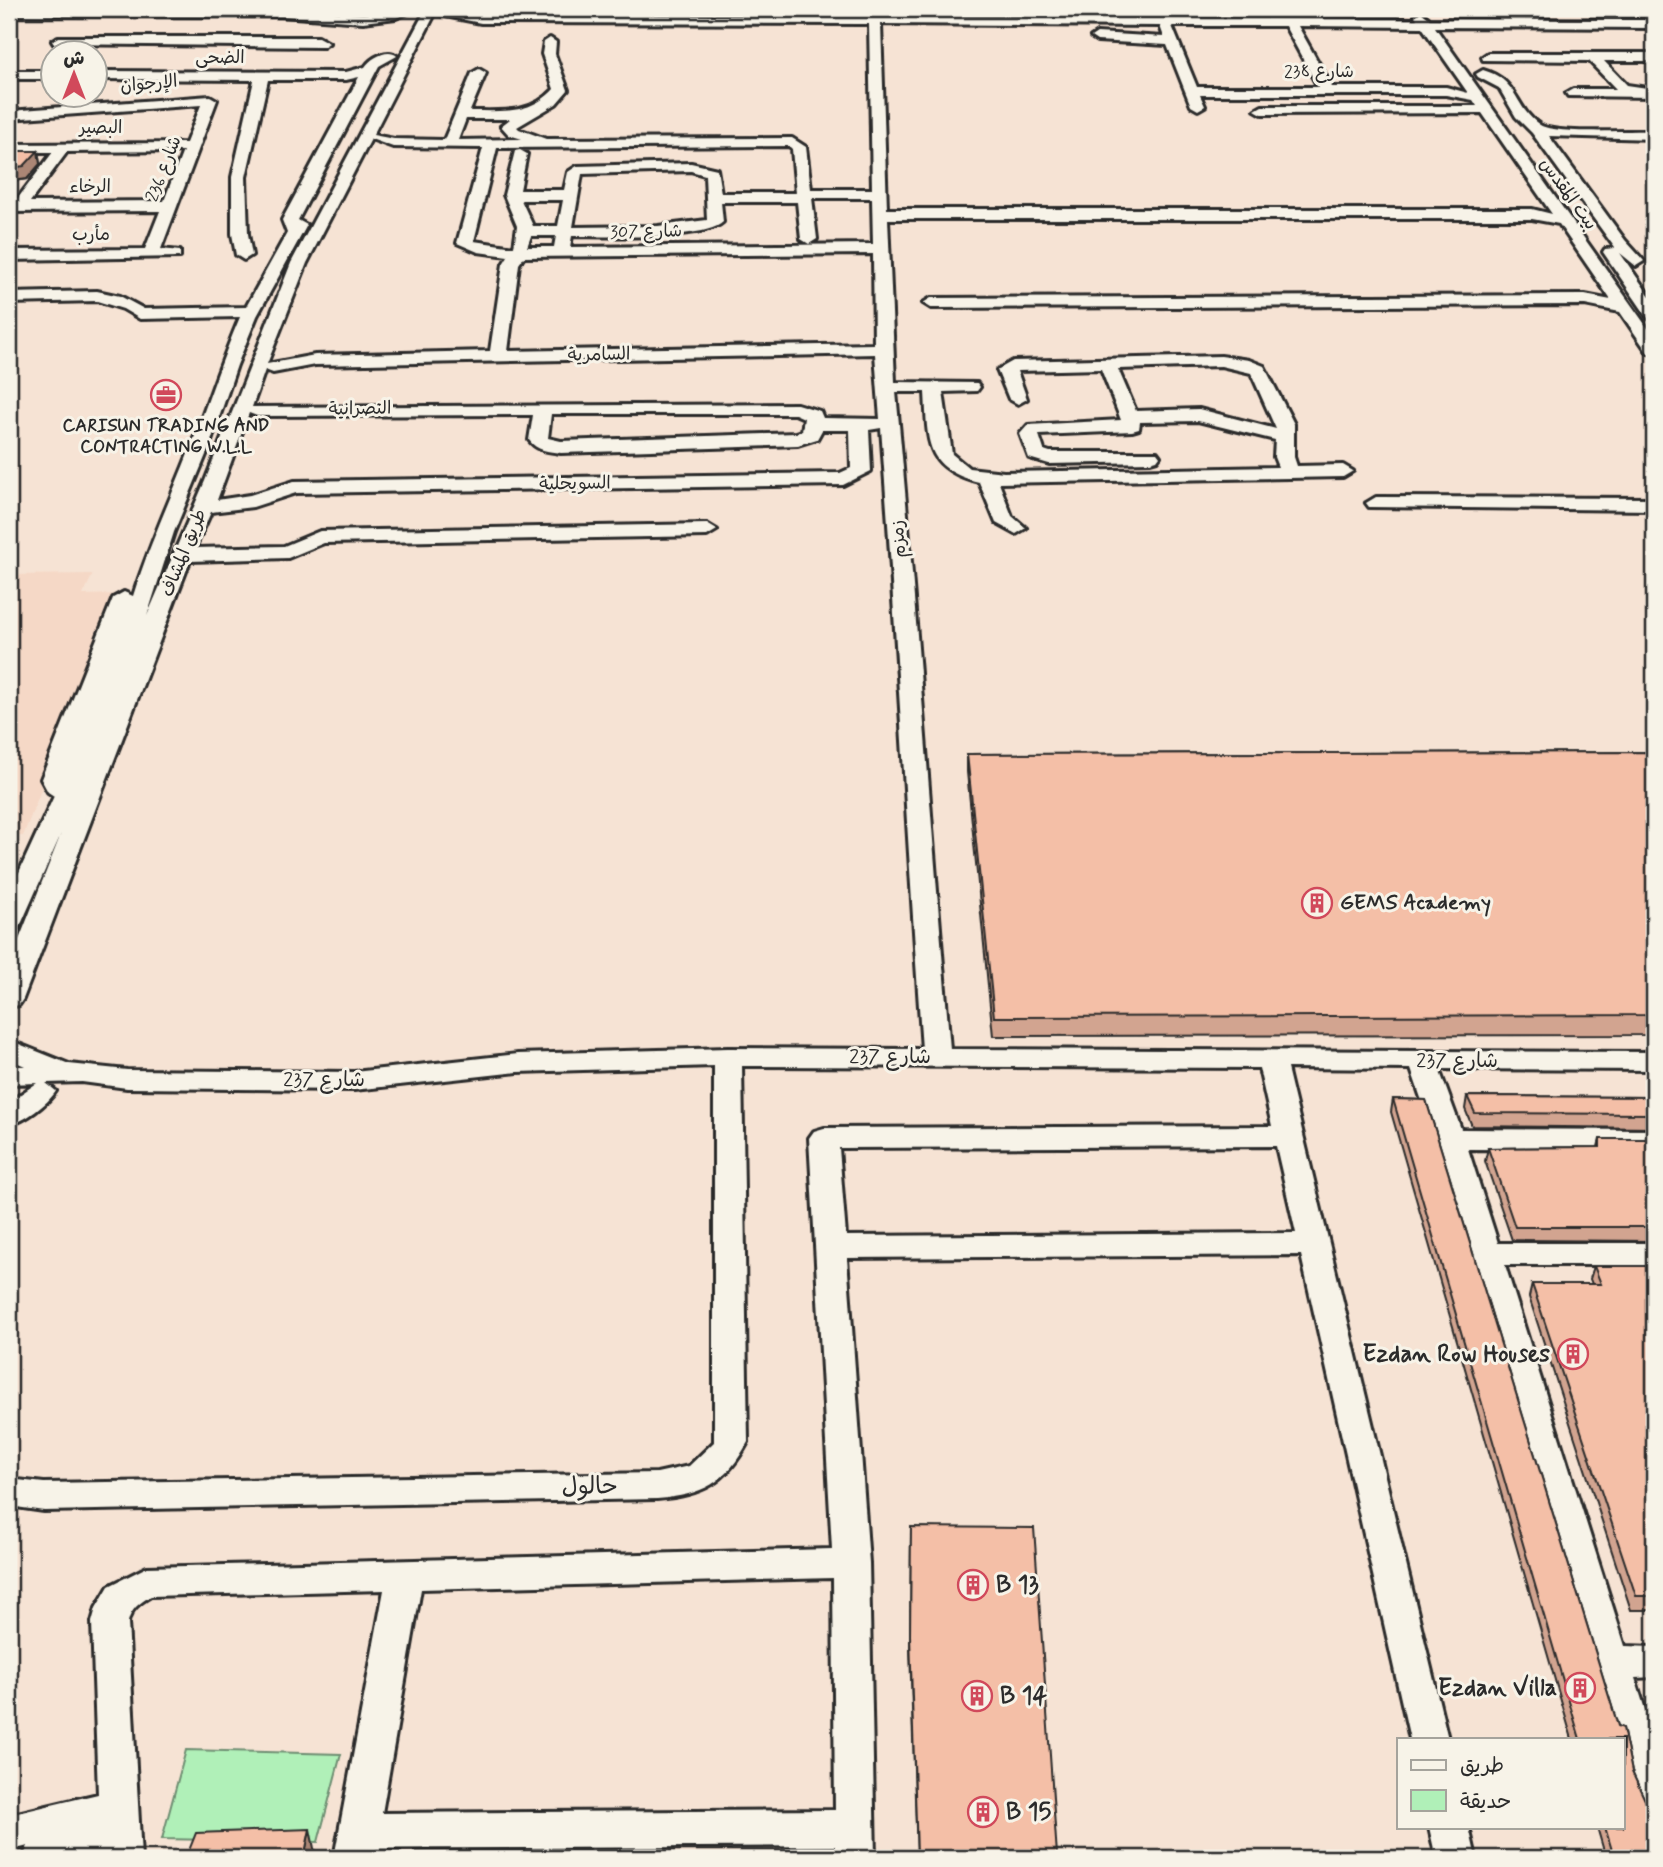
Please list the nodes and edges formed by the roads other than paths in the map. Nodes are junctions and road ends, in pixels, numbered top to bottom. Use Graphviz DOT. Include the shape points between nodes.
graph roads {
  1 [pos="423,9"];
  2 [pos="1551,9"];
  3 [pos="9,11"];
  4 [pos="229,13"];
  5 [pos="670,15"];
  6 [pos="1432,18"];
  7 [pos="610,20"];
  8 [pos="874,20"];
  9 [pos="1164,21"];
  10 [pos="1232,21"];
  11 [pos="1290,23"];
  12 [pos="1561,24"];
  13 [pos="1654,24"];
  14 [pos="398,27"];
  15 [pos="418,34"];
  16 [pos="1097,37"];
  17 [pos="108,41"];
  18 [pos="1172,41"];
  19 [pos="550,42"];
  20 [pos="323,43"];
  21 [pos="1458,45"];
  22 [pos="391,56"];
  23 [pos="1488,57"];
  24 [pos="1593,57"];
  25 [pos="1654,57"];
  26 [pos="265,62"];
  27 [pos="304,62"];
  28 [pos="479,73"];
  29 [pos="108,74"];
  30 [pos="9,75"];
  31 [pos="38,75"];
  32 [pos="346,76"];
  33 [pos="367,90"];
  34 [pos="1192,91"];
  35 [pos="1327,91"];
  36 [pos="1458,92"];
  37 [pos="1632,92"];
  38 [pos="1573,93"];
  39 [pos="1654,93"];
  40 [pos="208,99"];
  41 [pos="1199,108"];
  42 [pos="1262,110"];
  43 [pos="1478,110"];
  44 [pos="9,115"];
  45 [pos="461,115"];
  46 [pos="522,115"];
  47 [pos="1564,134"];
  48 [pos="1654,135"];
  49 [pos="374,144"];
  50 [pos="449,144"];
  51 [pos="491,144"];
  52 [pos="554,144"];
  53 [pos="1545,146"];
  54 [pos="193,147"];
  55 [pos="9,148"];
  56 [pos="63,148"];
  57 [pos="520,154"];
  58 [pos="803,193"];
  59 [pos="713,194"];
  60 [pos="512,195"];
  61 [pos="571,195"];
  62 [pos="1548,203"];
  63 [pos="880,204"];
  64 [pos="171,206"];
  65 [pos="14,207"];
  66 [pos="1532,214"];
  67 [pos="565,230"];
  68 [pos="334,231"];
  69 [pos="809,239"];
  70 [pos="522,243"];
  71 [pos="881,248"];
  72 [pos="561,252"];
  73 [pos="151,254"];
  74 [pos="174,254"];
  75 [pos="1612,254"];
  76 [pos="9,255"];
  77 [pos="244,255"];
  78 [pos="1636,261"];
  79 [pos="1595,262"];
  80 [pos="299,263"];
  81 [pos="266,286"];
  82 [pos="1654,288"];
  83 [pos="9,298"];
  84 [pos="1577,300"];
  85 [pos="1622,302"];
  86 [pos="931,303"];
  87 [pos="1653,310"];
  88 [pos="213,314"];
  89 [pos="248,320"];
  90 [pos="1646,327"];
  91 [pos="883,349"];
  92 [pos="1654,349"];
  93 [pos="498,357"];
  94 [pos="277,359"];
  95 [pos="1107,363"];
  96 [pos="1654,369"];
  97 [pos="887,387"];
  98 [pos="934,387"];
  99 [pos="971,387"];
  100 [pos="1018,399"];
  101 [pos="543,410"];
  102 [pos="257,411"];
  103 [pos="1130,417"];
  104 [pos="815,424"];
  105 [pos="859,424"];
  106 [pos="890,424"];
  107 [pos="1286,436"];
  108 [pos="1150,456"];
  109 [pos="1196,459"];
  110 [pos="1287,465"];
  111 [pos="1343,471"];
  112 [pos="987,478"];
  113 [pos="209,494"];
  114 [pos="1376,503"];
  115 [pos="1654,504"];
  116 [pos="1016,528"];
  117 [pos="707,530"];
  118 [pos="182,555"];
  119 [pos="9,922"];
  120 [pos="9,999"];
  121 [pos="9,1049"];
  122 [pos="937,1057"];
  123 [pos="728,1058"];
  124 [pos="1271,1059"];
  125 [pos="1422,1061"];
  126 [pos="1654,1061"];
  127 [pos="82,1073"];
  128 [pos="9,1075"];
  129 [pos="127,1079"];
  130 [pos="42,1091"];
  131 [pos="9,1093"];
  132 [pos="9,1116"];
  133 [pos="1289,1136"];
  134 [pos="1450,1139"];
  135 [pos="1654,1140"];
  136 [pos="1314,1244"];
  137 [pos="833,1247"];
  138 [pos="1483,1254"];
  139 [pos="1654,1254"];
  140 [pos="9,1493"];
  141 [pos="44,1497"];
  142 [pos="9,1515"];
  143 [pos="850,1563"];
  144 [pos="405,1576"];
  145 [pos="1612,1662"];
  146 [pos="1654,1662"];
  147 [pos="1429,1738"];
  148 [pos="1654,1799"];
  149 [pos="1449,1828"];
  150 [pos="9,1833"];
  151 [pos="120,1836"];
  152 [pos="855,1843"];
  153 [pos="356,1845"];
  154 [pos="43,1858"];
  155 [pos="1456,1858"];
  1 -- 4 [label="street" via="380,19"];
  1 -- 7 [label="street" via="481,19"];
  1 -- 15 [label="street, طريق المشاف"];
  1 -- 22 [label="street, طريق المشاف"];
  2 -- 12 [label="street"];
  3 -- 4 [label="street"];
  4 -- 14 [label="street"];
  5 -- 7 [label="street"];
  5 -- 8 [label="street"];
  6 -- 10 [label="street"];
  6 -- 11 [label="street"];
  6 -- 12 [label="street"];
  6 -- 21 [label="street"];
  6 -- 36 [label="street, بيت المقدس" via="1427,40"];
  6 -- 62 [label="street, بيت المقدس"];
  7 -- 15 [label="street" via="453,22"];
  8 -- 9 [label="street"];
  8 -- 63 [label="street, زمزم"];
  9 -- 10 [label="street"];
  9 -- 18 [label="street"];
  10 -- 11 [label="street"];
  11 -- 35 [label="street"];
  12 -- 13 [label="street"];
  15 -- 33 [label="street, طريق المشاف"];
  16 -- 18 [label="street"];
  17 -- 26 [label="street"];
  18 -- 34 [label="street"];
  19 -- 46 [label="street" via="548,54 561,90 551,101"];
  20 -- 26 [label="street"];
  22 -- 33 [label="street, طريق المشاف"];
  22 -- 33 [label="street, طريق المشاف" via="377,61"];
  23 -- 24 [label="street"];
  24 -- 25 [label="street"];
  24 -- 37 [label="street"];
  26 -- 29 [label="street, الضحى"];
  26 -- 32 [label="street, الضحى"];
  26 -- 77 [label="street" via="239,177"];
  27 -- 32 [label="street"];
  28 -- 45 [label="street"];
  30 -- 31 [label="street"];
  32 -- 33 [label="street, الضحى"];
  33 -- 49 [label="street" via="386,121"];
  33 -- 80 [label="street, طريق المشاف"];
  33 -- 81 [label="street, طريق المشاف"];
  34 -- 35 [label="street, شارع 238"];
  34 -- 41 [label="street"];
  35 -- 36 [label="street, شارع 238"];
  36 -- 43 [label="street, بيت المقدس"];
  37 -- 38 [label="street"];
  37 -- 39 [label="street"];
  40 -- 44 [label="street, الإرجوان"];
  40 -- 54 [label="street, شارع 236"];
  42 -- 43 [label="street"];
  43 -- 62 [label="street, بيت المقدس"];
  45 -- 46 [label="street"];
  45 -- 50 [label="street"];
  46 -- 52 [label="street" via="509,129"];
  47 -- 48 [label="street"];
  47 -- 53 [label="street"];
  49 -- 50 [label="street"];
  49 -- 68 [label="street"];
  50 -- 51 [label="street"];
  51 -- 52 [label="street"];
  51 -- 70 [label="street" via="466,243 484,249"];
  52 -- 58 [label="street" via="785,141 799,147"];
  53 -- 53 [label="street, بيت المقدس" via="1479,69 1504,85"];
  53 -- 75 [label="street, بيت المقدس"];
  53 -- 78 [label="street, بيت المقدس"];
  54 -- 56 [label="street, البصير"];
  54 -- 64 [label="street, شارع 236"];
  55 -- 56 [label="street, البصير"];
  56 -- 65 [label="street"];
  57 -- 60 [label="street"];
  58 -- 59 [label="street"];
  58 -- 63 [label="street"];
  58 -- 69 [label="street"];
  59 -- 61 [label="street" via="712,172 698,167 587,168 575,173"];
  59 -- 67 [label="street" via="715,224 703,229"];
  60 -- 61 [label="street"];
  60 -- 70 [label="street"];
  61 -- 67 [label="street"];
  62 -- 66 [label="street"];
  62 -- 79 [label="street, بيت المقدس"];
  62 -- 79 [label="street, بيت المقدس" via="1582,253"];
  63 -- 66 [label="street"];
  63 -- 71 [label="street, زمزم"];
  64 -- 65 [label="street, الرخاء"];
  64 -- 73 [label="street, شارع 236"];
  67 -- 70 [label="street"];
  67 -- 72 [label="street"];
  70 -- 72 [label="street, شارع 307"];
  70 -- 93 [label="street" via="511,264"];
  71 -- 72 [label="street, شارع 307"];
  71 -- 91 [label="street, زمزم"];
  73 -- 74 [label="street, مأرب"];
  73 -- 76 [label="street, مأرب"];
  75 -- 78 [label="street"];
  75 -- 87 [label="street, بيت المقدس"];
  78 -- 82 [label="street, بيت المقدس"];
  79 -- 85 [label="street, بيت المقدس"];
  80 -- 94 [label="street" via="323,254 289,322"];
  80 -- 113 [label="street, طريق المشاف"];
  81 -- 88 [label="street"];
  81 -- 89 [label="street, طريق المشاف"];
  83 -- 88 [label="street" via="102,297 125,302 139,314"];
  84 -- 85 [label="street"];
  84 -- 86 [label="street"];
  85 -- 90 [label="street, بيت المقدس"];
  88 -- 89 [label="street"];
  89 -- 119 [label="street, طريق المشاف" via="164,532 129,640"];
  90 -- 92 [label="street, بيت المقدس"];
  90 -- 96 [label="street, بيت المقدس" via="1631,332"];
  91 -- 93 [label="street, السامرية"];
  91 -- 97 [label="street, زمزم"];
  93 -- 94 [label="street, السامرية"];
  94 -- 102 [label="street"];
  95 -- 100 [label="street" via="1008,368"];
  95 -- 103 [label="street"];
  95 -- 107 [label="street" via="1249,365 1258,370 1285,424"];
  97 -- 98 [label="street"];
  97 -- 106 [label="street, زمزم"];
  98 -- 99 [label="street"];
  98 -- 112 [label="street" via="942,458 956,471"];
  101 -- 102 [label="street, النصرانية"];
  101 -- 104 [label="street, النصرانية" via="797,409 813,415"];
  101 -- 104 [label="street" via="538,440 561,447 799,439 810,435"];
  102 -- 113 [label="street" via="236,465"];
  103 -- 107 [label="street" via="1199,415"];
  103 -- 108 [label="street" via="1128,426 1029,433 1036,454 1044,458"];
  104 -- 105 [label="street"];
  105 -- 106 [label="street"];
  105 -- 113 [label="street, السويحلية" via="861,471 843,480 300,486 241,502"];
  106 -- 122 [label="street, زمزم"];
  107 -- 110 [label="street"];
  109 -- 110 [label="street"];
  110 -- 111 [label="street"];
  110 -- 112 [label="street"];
  112 -- 116 [label="street" via="1003,520"];
  113 -- 118 [label="street, طريق المشاف"];
  114 -- 115 [label="street"];
  117 -- 118 [label="street" via="320,537 288,552"];
  118 -- 120 [label="street, طريق المشاف"];
  121 -- 127 [label="street" via="40,1063"];
  122 -- 123 [label="street, شارع 237"];
  122 -- 124 [label="street, شارع 237"];
  123 -- 129 [label="street, شارع 237" via="518,1063 354,1081"];
  123 -- 141 [label="street, حالول" via="731,1442 713,1469 696,1479 657,1486"];
  124 -- 125 [label="street, شارع 237"];
  124 -- 133 [label="street"];
  125 -- 126 [label="street, شارع 237"];
  125 -- 134 [label="street"];
  127 -- 128 [label="street, شارع 237"];
  127 -- 129 [label="street, شارع 237"];
  129 -- 130 [label="street, شارع 237"];
  130 -- 131 [label="street, شارع 237"];
  130 -- 132 [label="street"];
  133 -- 136 [label="street"];
  133 -- 137 [label="street" via="824,1138"];
  134 -- 135 [label="street"];
  134 -- 138 [label="street"];
  136 -- 137 [label="street"];
  136 -- 147 [label="street"];
  137 -- 143 [label="street"];
  138 -- 139 [label="street"];
  138 -- 145 [label="street"];
  140 -- 141 [label="street, حالول"];
  141 -- 142 [label="street, حالول"];
  143 -- 144 [label="street"];
  143 -- 152 [label="street"];
  144 -- 151 [label="street" via="147,1582 123,1595 112,1609 110,1622"];
  144 -- 153 [label="street"];
  145 -- 146 [label="street"];
  145 -- 148 [label="street"];
  149 -- 155 [label="street"];
  150 -- 151 [label="street"];
  151 -- 154 [label="street"];
  152 -- 153 [label="street"];
}
